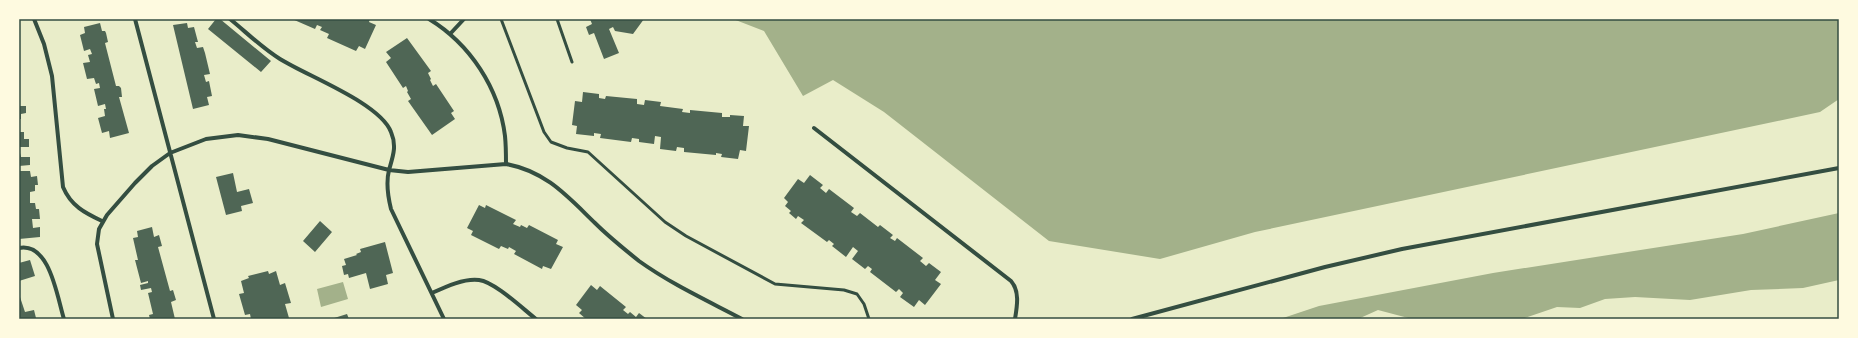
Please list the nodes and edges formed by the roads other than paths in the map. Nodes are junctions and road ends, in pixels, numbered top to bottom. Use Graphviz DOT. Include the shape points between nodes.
graph roads {
  1 [pos="34,19"];
  2 [pos="135,19"];
  3 [pos="230,19"];
  4 [pos="429,19"];
  5 [pos="464,19"];
  6 [pos="501,19"];
  7 [pos="557,19"];
  8 [pos="450,34"];
  9 [pos="572,62"];
  10 [pos="814,128"];
  11 [pos="170,153"];
  12 [pos="506,164"];
  13 [pos="1839,168"];
  14 [pos="389,170"];
  15 [pos="102,221"];
  16 [pos="19,248"];
  17 [pos="432,293"];
  18 [pos="64,319"];
  19 [pos="113,319"];
  20 [pos="214,319"];
  21 [pos="444,319"];
  22 [pos="536,319"];
  23 [pos="741,319"];
  24 [pos="869,319"];
  25 [pos="1015,319"];
  26 [pos="1132,319"];
  1 -- 15 [label="street" via="44,44 52,76 63,187 77,208"];
  2 -- 11 [label="street"];
  3 -- 14 [label="street" via="279,59 381,116 389,126 394,144 394,158"];
  4 -- 8 [label="street"];
  5 -- 8 [label="street"];
  6 -- 24 [label="lane" via="544,132 551,142 588,152 665,222 686,236 775,284 844,290 857,294"];
  7 -- 9 [label="lane"];
  8 -- 12 [label="street" via="471,56 492,88 503,125"];
  10 -- 25 [label="street" via="1011,280 1016,294"];
  11 -- 14 [label="street" via="206,138 238,135 268,139"];
  11 -- 15 [label="street" via="146,172"];
  11 -- 20 [label="street"];
  12 -- 14 [label="street" via="408,172"];
  12 -- 23 [label="street" via="531,172 555,185 608,236 640,261"];
  13 -- 26 [label="street" via="1402,249"];
  14 -- 17 [label="street" via="388,192 391,209"];
  15 -- 19 [label="street" via="97,244"];
  16 -- 18 [label="street" via="33,249 44,259"];
  17 -- 21 [label="street"];
  17 -- 22 [label="street" via="449,285 480,280 493,286"];
}
